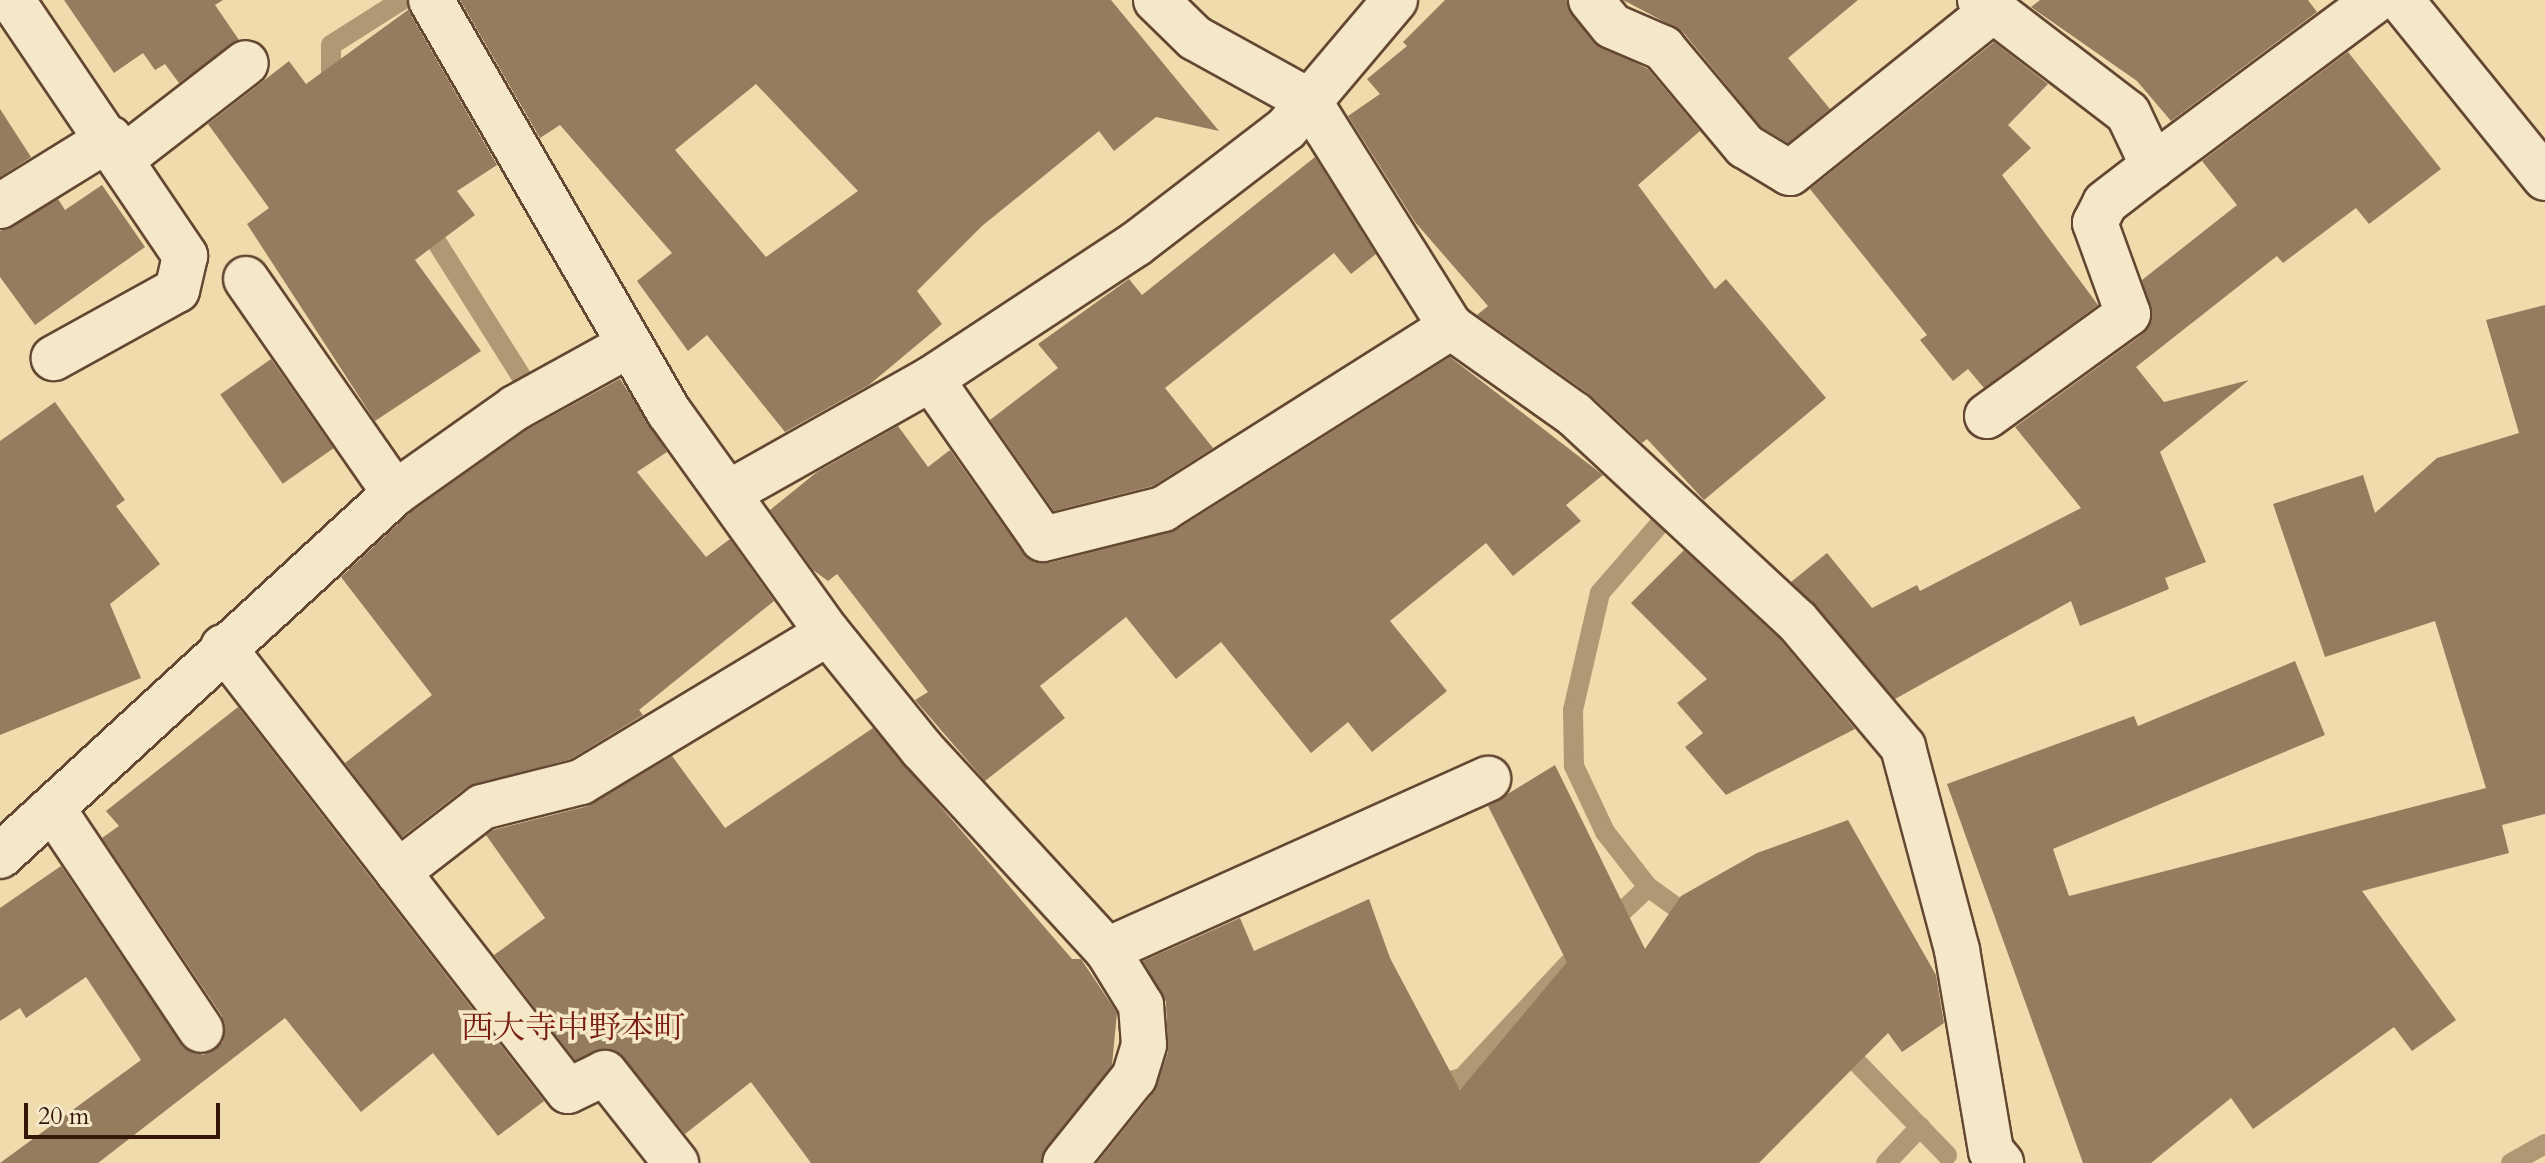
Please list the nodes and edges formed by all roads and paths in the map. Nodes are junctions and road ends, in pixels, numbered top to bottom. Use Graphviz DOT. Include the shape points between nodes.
graph roads {
  1 [pos="6,0"];
  2 [pos="12,0"];
  3 [pos="431,0"];
  4 [pos="1156,0"];
  5 [pos="1395,0"];
  6 [pos="1591,0"];
  7 [pos="2376,0"];
  8 [pos="2401,0"];
  9 [pos="0,4"];
  10 [pos="1985,6"];
  11 [pos="246,63"];
  12 [pos="1309,101"];
  13 [pos="116,148"];
  14 [pos="2153,166"];
  15 [pos="2545,178"];
  16 [pos="0,206"];
  17 [pos="246,279"];
  18 [pos="1451,327"];
  19 [pos="629,345"];
  20 [pos="54,358"];
  21 [pos="931,379"];
  22 [pos="1987,416"];
  23 [pos="732,491"];
  24 [pos="395,493"];
  25 [pos="828,633"];
  26 [pos="223,647"];
  27 [pos="1488,779"];
  28 [pos="55,812"];
  29 [pos="0,856"];
  30 [pos="398,872"];
  31 [pos="1107,950"];
  32 [pos="201,1030"];
  33 [pos="676,1163"];
  34 [pos="1065,1163"];
  35 [pos="2001,1163"];
  1 -- 9 [label="street"];
  2 -- 13 [label="street"];
  3 -- 19 [label="street"];
  4 -- 12 [label="street" via="1195,38"];
  5 -- 12 [label="street"];
  6 -- 10 [label="street" via="1612,26 1663,48 1745,146 1790,173"];
  7 -- 14 [label="street"];
  8 -- 15 [label="street"];
  10 -- 14 [label="street" via="2128,113"];
  11 -- 13 [label="street"];
  12 -- 18 [label="street"];
  12 -- 21 [label="street" via="1286,129 1136,244"];
  13 -- 16 [label="street"];
  13 -- 20 [label="street" via="185,256 177,290"];
  14 -- 22 [label="street" via="2105,203 2095,223 2128,314"];
  17 -- 24 [label="street"];
  18 -- 21 [label="street" via="1163,509 1043,539"];
  18 -- 35 [label="street" via="1574,414 1797,621 1903,747 1957,950 1991,1151"];
  19 -- 23 [label="street" via="669,412"];
  19 -- 24 [label="street" via="515,408"];
  21 -- 23 [label="street"];
  23 -- 25 [label="street"];
  24 -- 26 [label="street"];
  25 -- 30 [label="street" via="581,782 482,807"];
  25 -- 31 [label="street" via="922,749"];
  26 -- 28 [label="street"];
  26 -- 30 [label="street"];
  27 -- 31 [label="street"];
  28 -- 29 [label="street"];
  28 -- 32 [label="street"];
  30 -- 33 [label="street" via="568,1091 605,1073"];
  31 -- 34 [label="street" via="1141,1005 1144,1045 1134,1077"];
}
